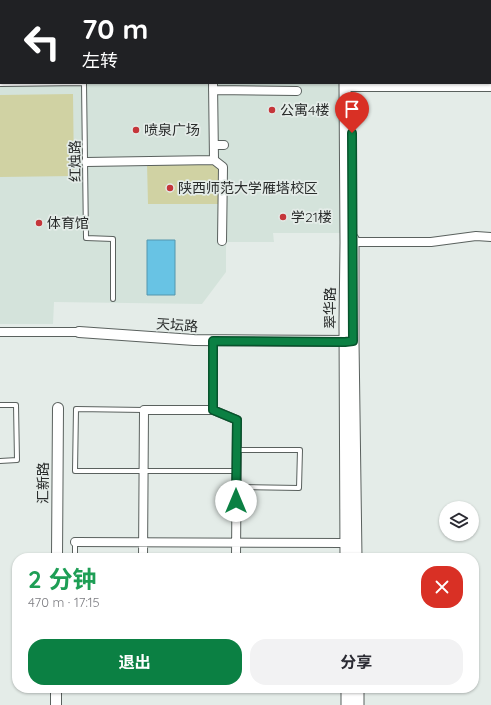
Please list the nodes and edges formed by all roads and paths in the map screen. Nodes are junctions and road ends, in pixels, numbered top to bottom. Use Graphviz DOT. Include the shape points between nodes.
graph roads {
  1 [pos="84,84"];
  2 [pos="349,85"];
  3 [pos="491,86"];
  4 [pos="213,87"];
  5 [pos="297,91"];
  6 [pos="214,145"];
  7 [pos="224,145"];
  8 [pos="214,160"];
  9 [pos="86,162"];
  10 [pos="491,237"];
  11 [pos="222,241"];
  12 [pos="353,242"];
  13 [pos="113,299"];
  14 [pos="0,332"];
  15 [pos="79,332"];
  16 [pos="213,341"];
  17 [pos="349,342"];
  18 [pos="0,406"];
  19 [pos="58,408"];
  20 [pos="144,410"];
  21 [pos="213,410"];
  22 [pos="237,450"];
  23 [pos="0,461"];
  24 [pos="143,471"];
  25 [pos="237,471"];
  26 [pos="236,487"];
  27 [pos="75,542"];
  28 [pos="143,542"];
  29 [pos="236,542"];
  30 [pos="346,543"];
  31 [pos="57,553"];
  32 [pos="76,553"];
  33 [pos="143,553"];
  34 [pos="236,553"];
  35 [pos="346,553"];
  36 [pos="356,553"];
  37 [pos="56,693"];
  38 [pos="347,693"];
  39 [pos="358,693"];
  40 [pos="56,705"];
  41 [pos="347,705"];
  42 [pos="358,705"];
  1 -- 9 [label="lane, 红烛路"];
  2 -- 3 [label="street"];
  2 -- 12 [label="main road, 翠华路"];
  2 -- 17 [label="main road, 翠华路"];
  4 -- 5 [label="street"];
  4 -- 6 [label="street"];
  6 -- 7 [label="street"];
  6 -- 8 [label="street"];
  8 -- 9 [label="street"];
  8 -- 11 [label="street" via="224,167"];
  9 -- 13 [label="lane, 红烛路" via="86,238 113,239"];
  10 -- 12 [label="street" via="476,236 431,242"];
  12 -- 17 [label="main road, 翠华路"];
  14 -- 15 [label="street, 天坛路"];
  15 -- 16 [label="street, 天坛路"];
  16 -- 17 [label="street, 天坛路"];
  16 -- 21 [label="street"];
  17 -- 30 [label="main road, 翠华路"];
  17 -- 36 [label="main road, 翠华路"];
  18 -- 23 [label="lane" via="16,405 17,460"];
  19 -- 31 [label="street, 汇新路"];
  20 -- 21 [label="street"];
  20 -- 24 [label="street"];
  20 -- 24 [label="lane" via="76,409 75,471"];
  21 -- 22 [label="street" via="237,420"];
  22 -- 25 [label="street"];
  22 -- 26 [label="lane" via="300,450 299,488"];
  24 -- 25 [label="lane"];
  24 -- 28 [label="street"];
  25 -- 26 [label="street"];
  26 -- 29 [label="street"];
  27 -- 28 [label="street"];
  27 -- 32 [label="lane"];
  28 -- 29 [label="street"];
  28 -- 33 [label="street"];
  29 -- 30 [label="street"];
  29 -- 34 [label="street"];
  30 -- 35 [label="main road, 翠华路"];
  37 -- 40 [label="street"];
  38 -- 41 [label="main road"];
  39 -- 42 [label="main road"];
}
